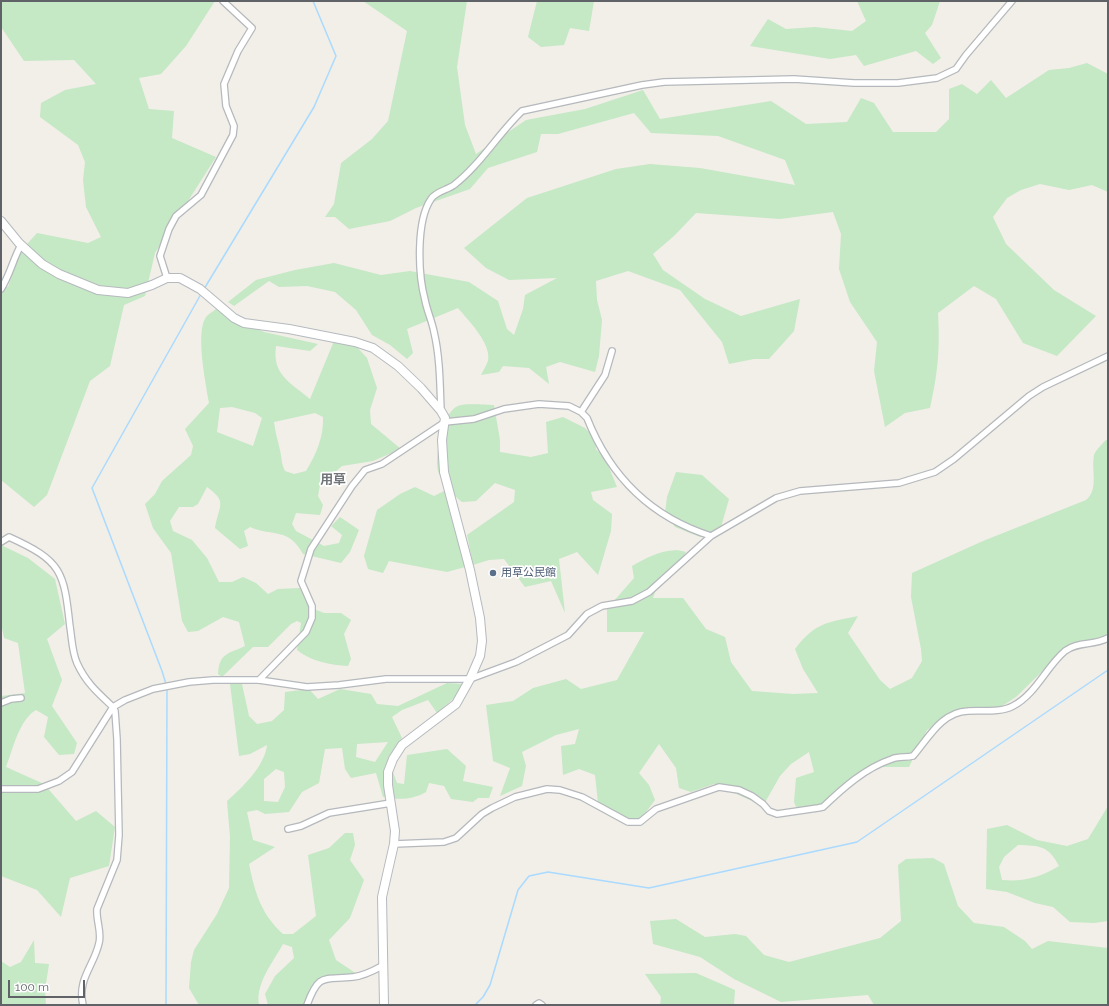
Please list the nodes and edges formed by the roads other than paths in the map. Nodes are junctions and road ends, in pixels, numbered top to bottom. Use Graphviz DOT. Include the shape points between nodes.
graph roads {
  1 [pos="223,1"];
  2 [pos="1012,1"];
  3 [pos="1,221"];
  4 [pos="21,245"];
  5 [pos="167,278"];
  6 [pos="1,289"];
  7 [pos="612,351"];
  8 [pos="1108,356"];
  9 [pos="441,411"];
  10 [pos="581,412"];
  11 [pos="445,422"];
  12 [pos="711,536"];
  13 [pos="1,542"];
  14 [pos="1108,638"];
  15 [pos="470,679"];
  16 [pos="259,680"];
  17 [pos="21,698"];
  18 [pos="1,703"];
  19 [pos="113,707"];
  20 [pos="1,789"];
  21 [pos="391,803"];
  22 [pos="288,829"];
  23 [pos="394,844"];
  24 [pos="382,966"];
  25 [pos="83,1005"];
  26 [pos="307,1005"];
  27 [pos="384,1005"];
  28 [pos="536,1005"];
  29 [pos="542,1005"];
  1 -- 5 [label="street" via="252,28 238,51 224,84 226,106 234,126 233,135 201,195 176,216 169,229 160,256"];
  2 -- 9 [label="street" via="956,69 937,78 906,82 854,83 794,79 664,82 522,111 470,170 453,185 432,197 422,215 419,269 424,300 434,332"];
  3 -- 4 [label="street"];
  4 -- 5 [label="street" via="42,264 59,274 98,290 133,292"];
  4 -- 6 [label="street"];
  5 -- 9 [label="street" via="180,278 200,289 234,318 244,323 296,330 373,348 398,366"];
  7 -- 10 [label="street" via="605,375"];
  8 -- 12 [label="street" via="1028,396 935,472 899,483 788,494 776,498"];
  9 -- 11 [label="street"];
  10 -- 11 [label="street" via="569,406 539,404 504,409 474,419"];
  10 -- 12 [label="street" via="615,471 626,484 648,503 685,527"];
  11 -- 15 [label="street" via="442,440 444,472 480,618 481,648"];
  11 -- 16 [label="street" via="382,464 365,470 352,486 311,549 304,567 301,581 312,606 312,618 306,632"];
  12 -- 15 [label="street" via="648,592 632,601 602,606 587,614 568,635 548,647"];
  13 -- 19 [label="street" via="9,537 35,549 56,568 66,591 76,662 87,683"];
  14 -- 23 [label="street" via="1096,644 1078,645 1066,651 1026,696 1012,706 966,711 947,718 933,730 913,756 886,761 850,782 823,807 777,814 739,790 719,787 656,809 640,822 628,822 582,797 547,789 515,797 492,808 456,838 444,842"];
  15 -- 16 [label="street" via="386,679 307,687"];
  15 -- 21 [label="street" via="456,704 402,745 393,758 388,772"];
  16 -- 19 [label="street" via="189,682 152,689"];
  17 -- 18 [label="street"];
  19 -- 20 [label="street" via="72,772 38,790"];
  19 -- 25 [label="street" via="117,739 119,835 116,860 97,909 99,943 83,981"];
  21 -- 22 [label="street" via="329,813"];
  21 -- 23 [label="street"];
  23 -- 24 [label="street" via="382,897"];
  24 -- 26 [label="street" via="363,975 325,978 319,982"];
  24 -- 27 [label="street"];
  28 -- 29 [label="street"];
}
